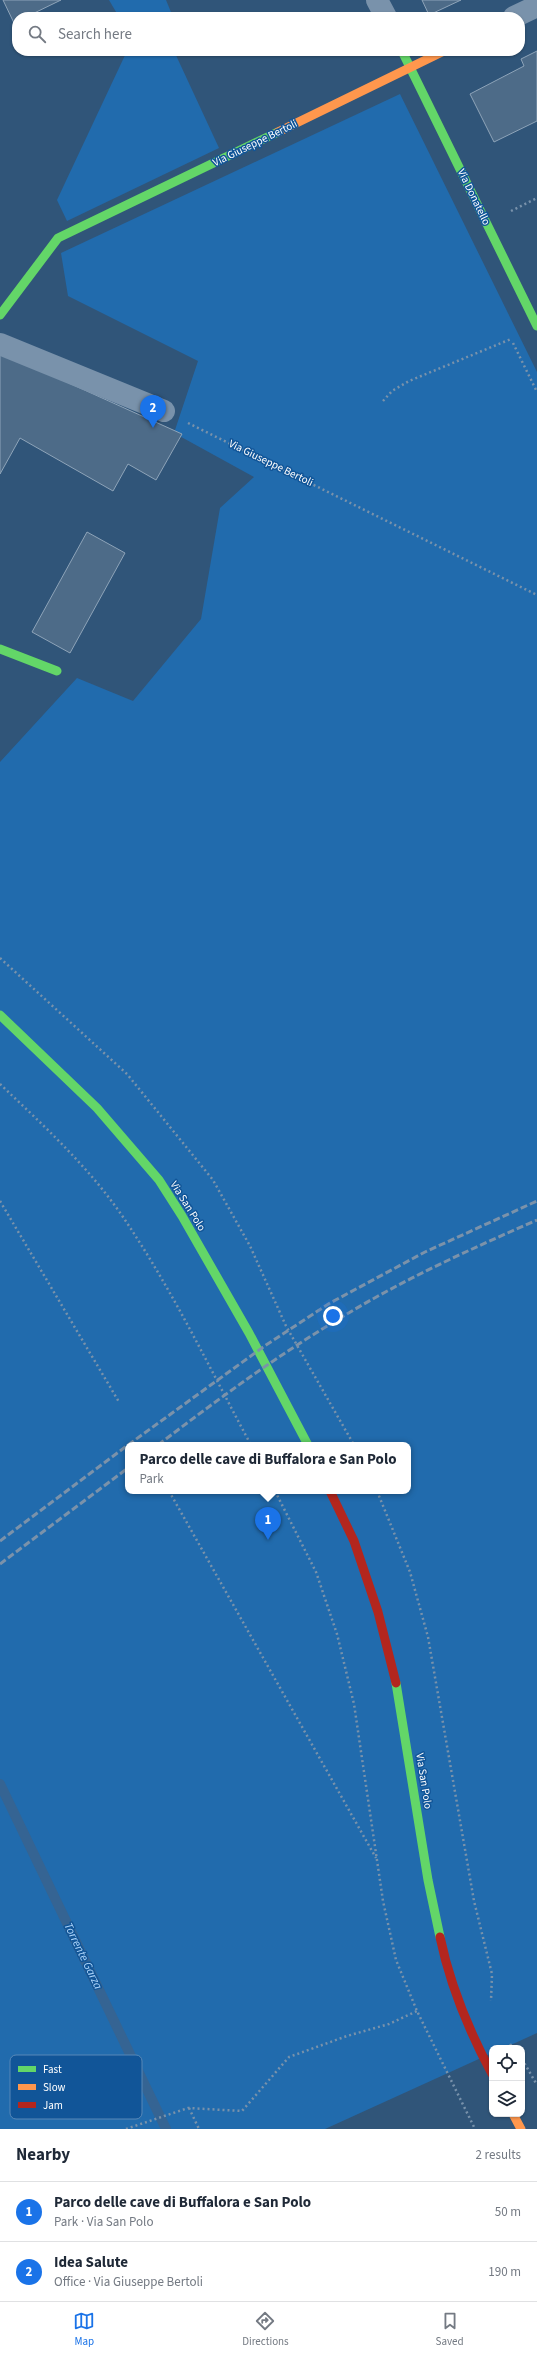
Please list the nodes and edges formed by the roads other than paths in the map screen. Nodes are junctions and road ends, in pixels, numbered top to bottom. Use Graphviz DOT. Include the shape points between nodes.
graph roads {
  1 [pos="377,0"];
  2 [pos="537,6"];
  3 [pos="383,12"];
  4 [pos="524,12"];
  5 [pos="404,56"];
  6 [pos="434,56"];
  7 [pos="410,68"];
  8 [pos="0,315"];
  9 [pos="537,326"];
  10 [pos="0,344"];
  11 [pos="164,411"];
  12 [pos="0,649"];
  13 [pos="57,671"];
  14 [pos="0,1015"];
  15 [pos="307,1442"];
  16 [pos="331,1494"];
  17 [pos="489,2068"];
  18 [pos="515,2117"];
  19 [pos="522,2129"];
  1 -- 3 [label="street"];
  2 -- 4 [label="street"];
  5 -- 7 [label="main road, Via Donatello"];
  6 -- 7 [label="main road"];
  7 -- 8 [label="main road, Via Giuseppe Bertoli" via="58,238"];
  7 -- 9 [label="main road, Via Donatello"];
  10 -- 11 [label="street"];
  12 -- 13 [label="main road"];
  14 -- 15 [label="main road, Via San Polo" via="79,1088 151,1169 250,1335"];
  16 -- 17 [label="main road, Via San Polo" via="354,1541 378,1612 398,1691 428,1880 446,1966 478,2048"];
  18 -- 19 [label="main road"];
}
